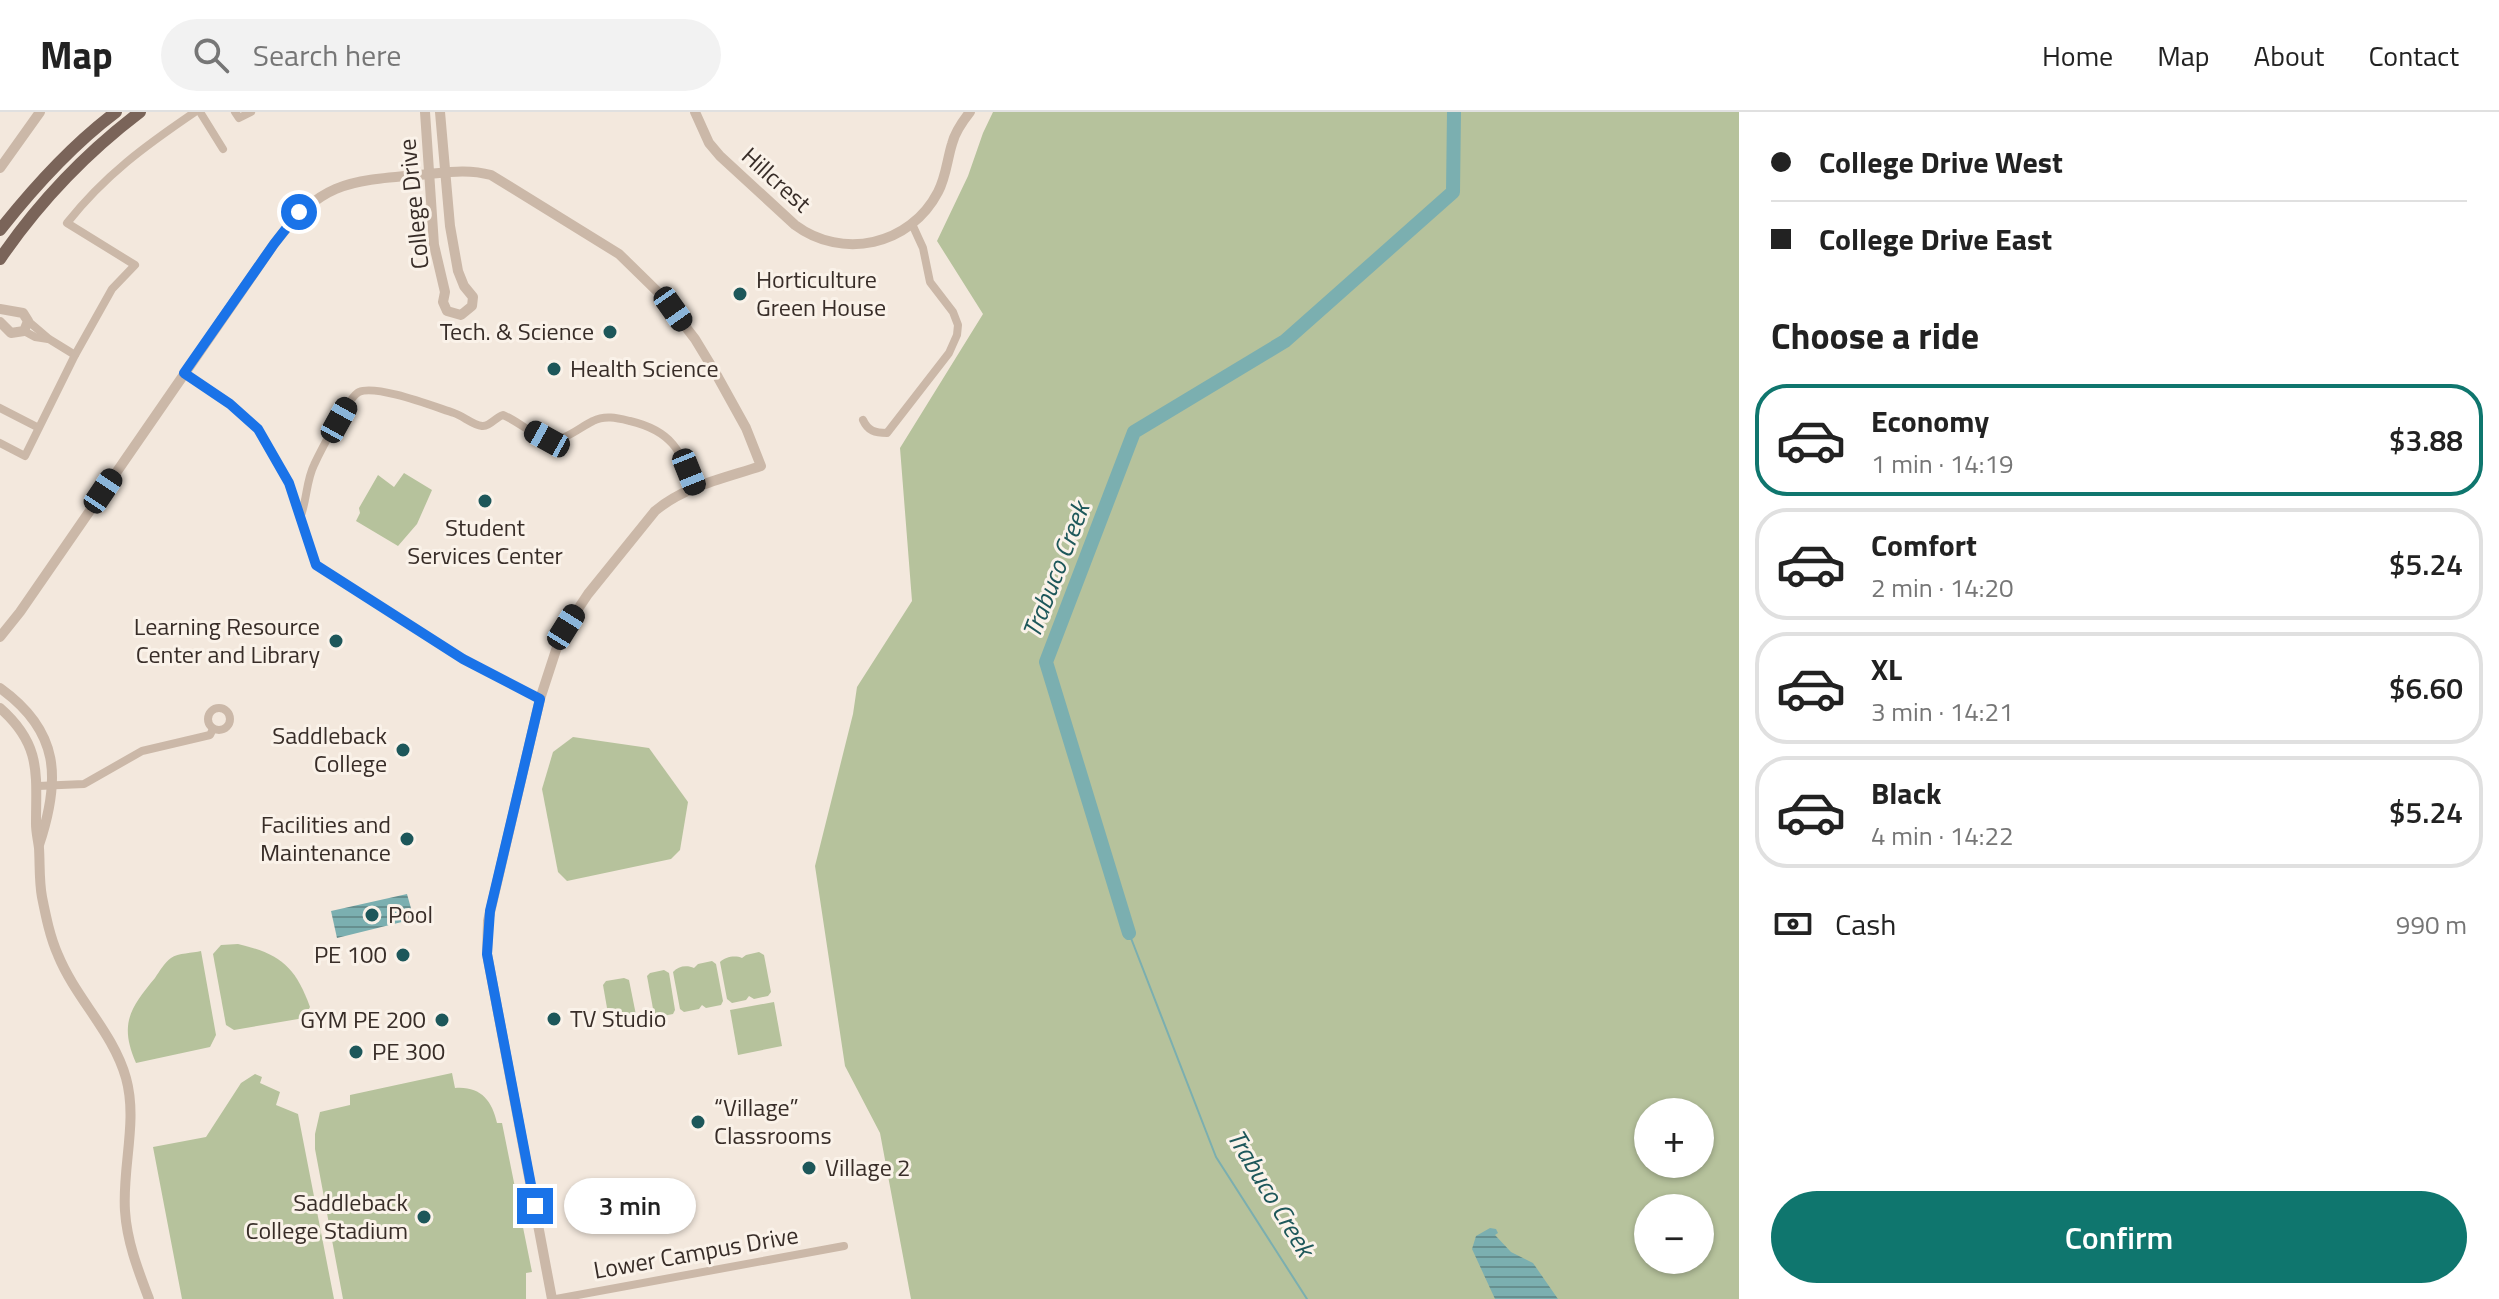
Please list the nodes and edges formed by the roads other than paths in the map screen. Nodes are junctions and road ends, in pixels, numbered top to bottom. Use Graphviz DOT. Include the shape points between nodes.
graph roads {
  1 [pos="40,112"];
  2 [pos="116,112"];
  3 [pos="140,112"];
  4 [pos="198,112"];
  5 [pos="235,112"];
  6 [pos="251,112"];
  7 [pos="425,112"];
  8 [pos="440,112"];
  9 [pos="695,112"];
  10 [pos="970,112"];
  11 [pos="223,149"];
  12 [pos="0,168"];
  13 [pos="445,172"];
  14 [pos="429,174"];
  15 [pos="912,224"];
  16 [pos="0,230"];
  17 [pos="0,259"];
  18 [pos="464,286"];
  19 [pos="445,292"];
  20 [pos="0,309"];
  21 [pos="0,322"];
  22 [pos="26,326"];
  23 [pos="75,355"];
  24 [pos="184,373"];
  25 [pos="0,408"];
  26 [pos="863,420"];
  27 [pos="37,427"];
  28 [pos="0,443"];
  29 [pos="695,488"];
  30 [pos="300,518"];
  31 [pos="0,637"];
  32 [pos="0,688"];
  33 [pos="540,699"];
  34 [pos="0,708"];
  35 [pos="213,729"];
  36 [pos="38,786"];
  37 [pos="54,786"];
  38 [pos="39,847"];
  39 [pos="844,1246"];
  40 [pos="149,1299"];
  41 [pos="554,1299"];
  1 -- 12 [label="street"];
  2 -- 16 [label="main road" via="54,168"];
  3 -- 17 [label="main road" via="55,188"];
  4 -- 11 [label="street"];
  4 -- 23 [label="street" via="127,160 67,223 135,265 112,289"];
  5 -- 6 [label="street" via="239,118"];
  7 -- 14 [label="street, College Drive"];
  8 -- 13 [label="street, College Drive"];
  9 -- 15 [label="street, Hillcrest" via="720,156 807,234 855,245 891,238"];
  10 -- 15 [label="street" via="952,143 938,191"];
  13 -- 14 [label="street"];
  13 -- 18 [label="street, College Drive"];
  13 -- 29 [label="street" via="491,175 619,254 673,309 715,372 761,466"];
  14 -- 19 [label="street, College Drive" via="434,245"];
  14 -- 24 [label="street" via="353,182 299,212"];
  15 -- 26 [label="street" via="930,282 953,312 957,335 887,433 875,433"];
  18 -- 19 [label="street, College Drive"];
  18 -- 19 [label="street, College Drive" via="473,302 461,315 444,307"];
  20 -- 22 [label="street" via="23,313"];
  21 -- 22 [label="street" via="11,333"];
  22 -- 23 [label="street"];
  23 -- 27 [label="street"];
  24 -- 30 [label="street" via="258,429 289,483"];
  24 -- 31 [label="street"];
  25 -- 27 [label="street"];
  27 -- 28 [label="street" via="25,456"];
  29 -- 30 [label="street" via="672,441 643,424 603,417 561,438 547,439 503,415 481,426 463,416 365,390 351,397 314,465"];
  29 -- 33 [label="street" via="655,511 588,594 561,638"];
  30 -- 33 [label="street" via="316,565 463,659"];
  32 -- 37 [label="street" via="17,700 46,742"];
  33 -- 41 [label="street" via="490,911 487,947"];
  34 -- 36 [label="street" via="35,758"];
  35 -- 37 [label="street" via="210,735 142,751 84,784"];
  36 -- 37 [label="street"];
  36 -- 38 [label="street"];
  37 -- 38 [label="street"];
  38 -- 40 [label="street" via="41,892 59,957 108,1037 126,1080 130,1123 125,1210 129,1241"];
  39 -- 41 [label="street, Lower Campus Drive"];
}
